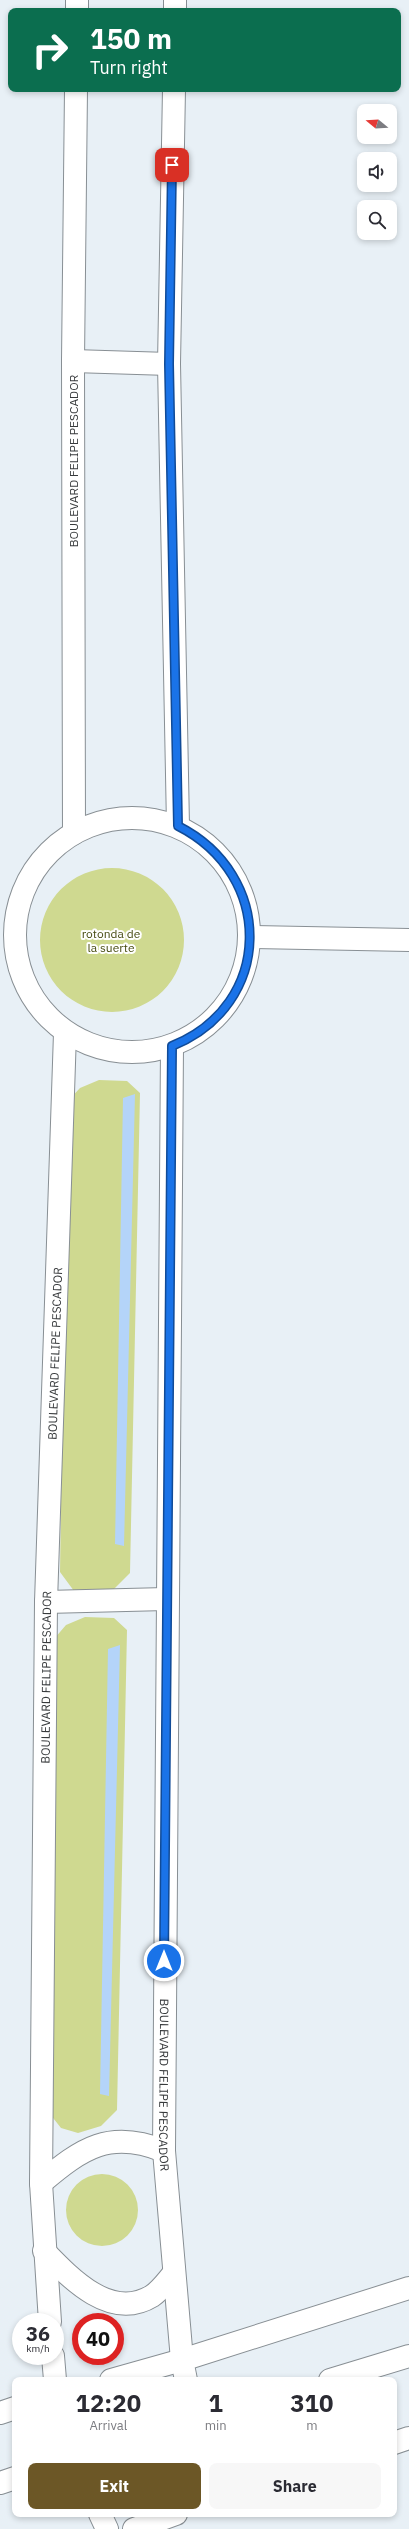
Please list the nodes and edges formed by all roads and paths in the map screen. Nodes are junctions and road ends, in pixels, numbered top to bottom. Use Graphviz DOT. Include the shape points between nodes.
graph roads {
  1 [pos="76,92"];
  2 [pos="174,92"];
  3 [pos="73,361"];
  4 [pos="169,364"];
  5 [pos="178,826"];
  6 [pos="74,833"];
  7 [pos="8,934"];
  8 [pos="250,937"];
  9 [pos="409,940"];
  10 [pos="66,1033"];
  11 [pos="172,1046"];
  12 [pos="166,1599"];
  13 [pos="46,1602"];
  14 [pos="164,2151"];
  15 [pos="41,2183"];
  16 [pos="44,2251"];
  17 [pos="174,2273"];
  18 [pos="409,2288"];
  19 [pos="49,2313"];
  20 [pos="409,2356"];
  21 [pos="54,2365"];
  22 [pos="184,2370"];
  23 [pos="55,2377"];
  24 [pos="133,2377"];
  25 [pos="340,2377"];
  26 [pos="12,2409"];
  27 [pos="0,2413"];
  28 [pos="409,2438"];
  29 [pos="397,2442"];
  30 [pos="12,2479"];
  31 [pos="0,2483"];
  32 [pos="101,2517"];
  33 [pos="168,2517"];
  34 [pos="107,2529"];
  35 [pos="134,2529"];
  1 -- 3 [label="street, BOULEVARD FELIPE PESCADOR"];
  2 -- 4 [label="street"];
  3 -- 4 [label="street"];
  3 -- 6 [label="street, BOULEVARD FELIPE PESCADOR"];
  4 -- 5 [label="street"];
  5 -- 6 [label="street" via="150,818 127,817 105,820"];
  5 -- 8 [label="street" via="202,839 232,872 246,903"];
  6 -- 7 [label="street" via="54,846 32,872"];
  7 -- 10 [label="street" via="25,983 43,1012"];
  8 -- 9 [label="street"];
  8 -- 11 [label="street" via="243,973 227,1004 202,1029"];
  10 -- 11 [label="street" via="91,1045 113,1051 137,1053"];
  10 -- 13 [label="street, BOULEVARD FELIPE PESCADOR"];
  11 -- 12 [label="street, BOULEVARD FELIPE PESCADOR"];
  12 -- 13 [label="street"];
  12 -- 14 [label="street, BOULEVARD FELIPE PESCADOR"];
  13 -- 15 [label="street, BOULEVARD FELIPE PESCADOR"];
  14 -- 15 [label="street" via="135,2142 93,2146 71,2157"];
  14 -- 17 [label="street, BOULEVARD FELIPE PESCADOR"];
  15 -- 16 [label="street, BOULEVARD FELIPE PESCADOR"];
  16 -- 17 [label="street" via="93,2295 112,2302 132,2302 152,2296"];
  16 -- 19 [label="street, BOULEVARD FELIPE PESCADOR"];
  17 -- 22 [label="street, BOULEVARD FELIPE PESCADOR"];
  18 -- 22 [label="street"];
  20 -- 25 [label="street"];
  21 -- 23 [label="street"];
  22 -- 24 [label="street"];
  26 -- 27 [label="street"];
  28 -- 29 [label="street"];
  30 -- 31 [label="street"];
  32 -- 34 [label="street"];
  33 -- 35 [label="street"];
}
